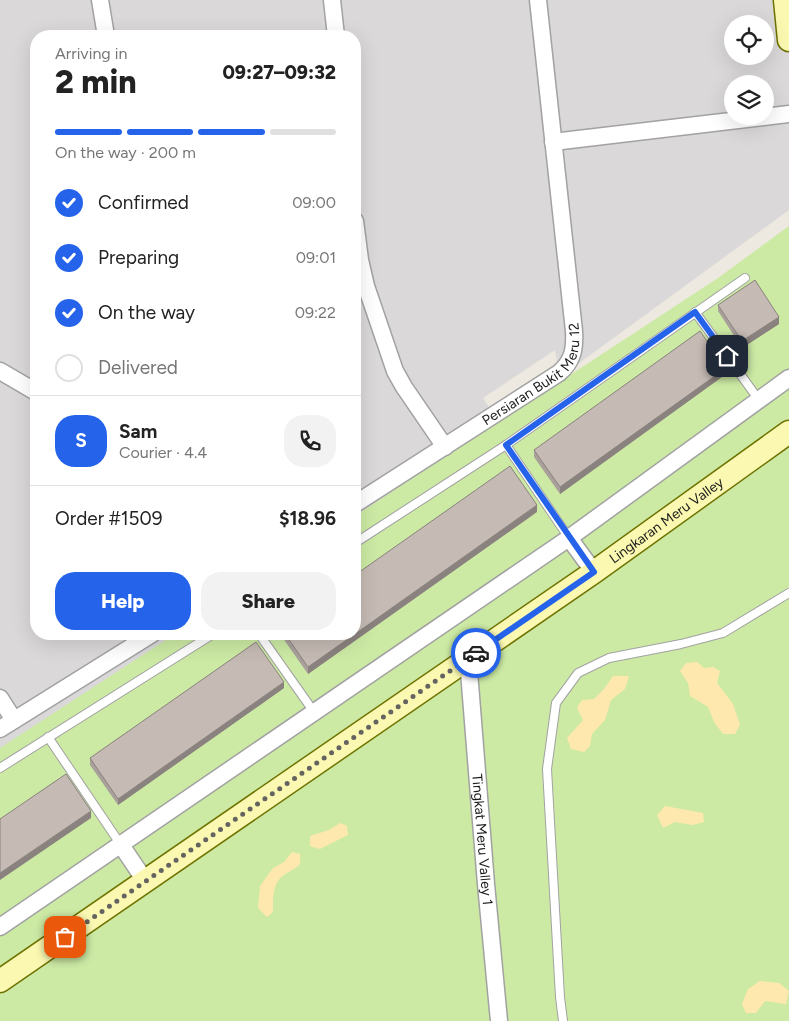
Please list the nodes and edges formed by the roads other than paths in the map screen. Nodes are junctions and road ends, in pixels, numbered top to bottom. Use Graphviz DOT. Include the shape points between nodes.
graph roads {
  1 [pos="100,0"];
  2 [pos="332,0"];
  3 [pos="538,0"];
  4 [pos="785,0"];
  5 [pos="105,30"];
  6 [pos="335,30"];
  7 [pos="789,40"];
  8 [pos="789,114"];
  9 [pos="553,142"];
  10 [pos="361,264"];
  11 [pos="745,278"];
  12 [pos="695,312"];
  13 [pos="0,371"];
  14 [pos="789,378"];
  15 [pos="30,388"];
  16 [pos="759,400"];
  17 [pos="789,432"];
  18 [pos="506,445"];
  19 [pos="444,447"];
  20 [pos="361,500"];
  21 [pos="570,538"];
  22 [pos="361,539"];
  23 [pos="594,572"];
  24 [pos="789,593"];
  25 [pos="142,640"];
  26 [pos="203,640"];
  27 [pos="263,640"];
  28 [pos="468,659"];
  29 [pos="0,698"];
  30 [pos="314,712"];
  31 [pos="7,724"];
  32 [pos="48,737"];
  33 [pos="0,768"];
  34 [pos="121,845"];
  35 [pos="146,882"];
  36 [pos="0,927"];
  37 [pos="0,981"];
  38 [pos="499,1021"];
  39 [pos="563,1021"];
  1 -- 5 [label="street"];
  2 -- 6 [label="street"];
  3 -- 9 [label="street, Persiaran Bukit Meru 12"];
  4 -- 7 [label="street"];
  8 -- 9 [label="street"];
  9 -- 19 [label="street, Persiaran Bukit Meru 12" via="574,331 572,356 559,373"];
  10 -- 19 [label="street" via="395,371"];
  11 -- 12 [label="lane"];
  12 -- 16 [label="lane"];
  12 -- 18 [label="lane"];
  13 -- 15 [label="street"];
  14 -- 16 [label="street"];
  16 -- 21 [label="street"];
  17 -- 23 [label="street, Lingkaran Meru Valley"];
  18 -- 21 [label="lane"];
  18 -- 22 [label="lane"];
  19 -- 20 [label="street, Persiaran Bukit Meru 12"];
  21 -- 23 [label="street"];
  21 -- 30 [label="street"];
  23 -- 28 [label="street, Lingkaran Meru Valley"];
  24 -- 39 [label="lane" via="723,633 609,658 578,673 556,703 547,769"];
  25 -- 31 [label="street"];
  26 -- 32 [label="lane"];
  27 -- 30 [label="lane"];
  28 -- 35 [label="street, Lingkaran Meru Valley"];
  28 -- 38 [label="street, Tingkat Meru Valley 1"];
  29 -- 31 [label="street"];
  30 -- 34 [label="street"];
  32 -- 33 [label="lane"];
  32 -- 34 [label="lane"];
  34 -- 35 [label="street"];
  34 -- 36 [label="street"];
  35 -- 37 [label="street, Lingkaran Meru Valley"];
}
